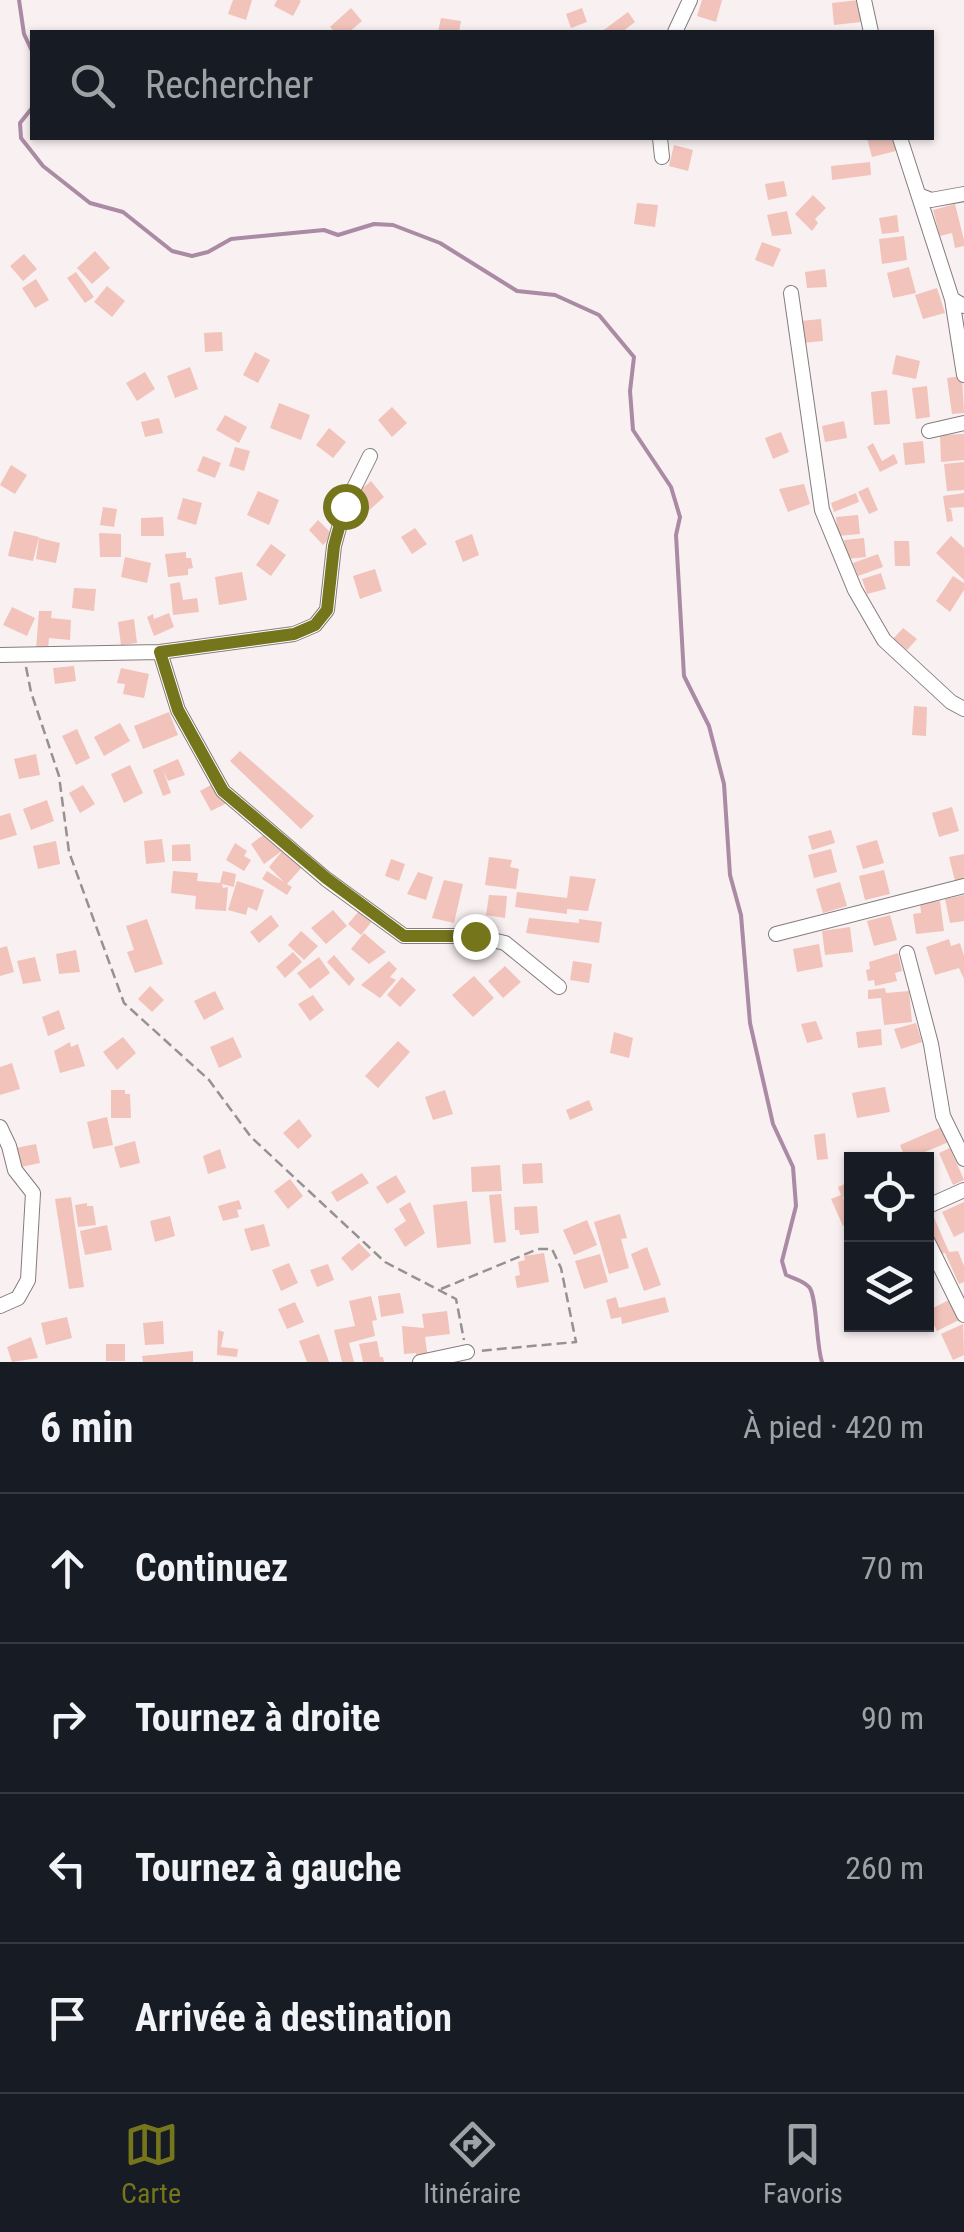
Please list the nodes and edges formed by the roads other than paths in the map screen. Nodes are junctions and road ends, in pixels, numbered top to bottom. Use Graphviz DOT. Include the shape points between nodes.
graph roads {
  1 [pos="690,0"];
  2 [pos="864,0"];
  3 [pos="676,30"];
  4 [pos="872,30"];
  5 [pos="660,140"];
  6 [pos="901,140"];
  7 [pos="662,157"];
  8 [pos="964,194"];
  9 [pos="921,196"];
  10 [pos="790,293"];
  11 [pos="958,302"];
  12 [pos="964,375"];
  13 [pos="964,424"];
  14 [pos="929,431"];
  15 [pos="370,456"];
  16 [pos="160,652"];
  17 [pos="0,655"];
  18 [pos="964,708"];
  19 [pos="964,886"];
  20 [pos="776,934"];
  21 [pos="907,953"];
  22 [pos="559,986"];
  23 [pos="0,1128"];
  24 [pos="964,1158"];
  25 [pos="964,1190"];
  26 [pos="934,1204"];
  27 [pos="928,1242"];
  28 [pos="0,1306"];
  29 [pos="964,1315"];
  30 [pos="466,1352"];
  31 [pos="420,1362"];
  1 -- 3 [label="street"];
  2 -- 4 [label="street"];
  5 -- 7 [label="street"];
  6 -- 9 [label="street"];
  8 -- 9 [label="street"];
  9 -- 11 [label="street"];
  10 -- 18 [label="street" via="828,526 884,640"];
  11 -- 12 [label="street"];
  13 -- 14 [label="street"];
  15 -- 16 [label="street" via="345,506 327,610 315,625 294,634"];
  16 -- 17 [label="street"];
  16 -- 22 [label="street" via="178,710 223,791 326,878 404,936 504,943"];
  19 -- 20 [label="street"];
  21 -- 24 [label="street" via="943,1116"];
  23 -- 28 [label="street" via="32,1194 28,1280 18,1298"];
  25 -- 26 [label="street"];
  27 -- 29 [label="street"];
  30 -- 31 [label="street"];
}
